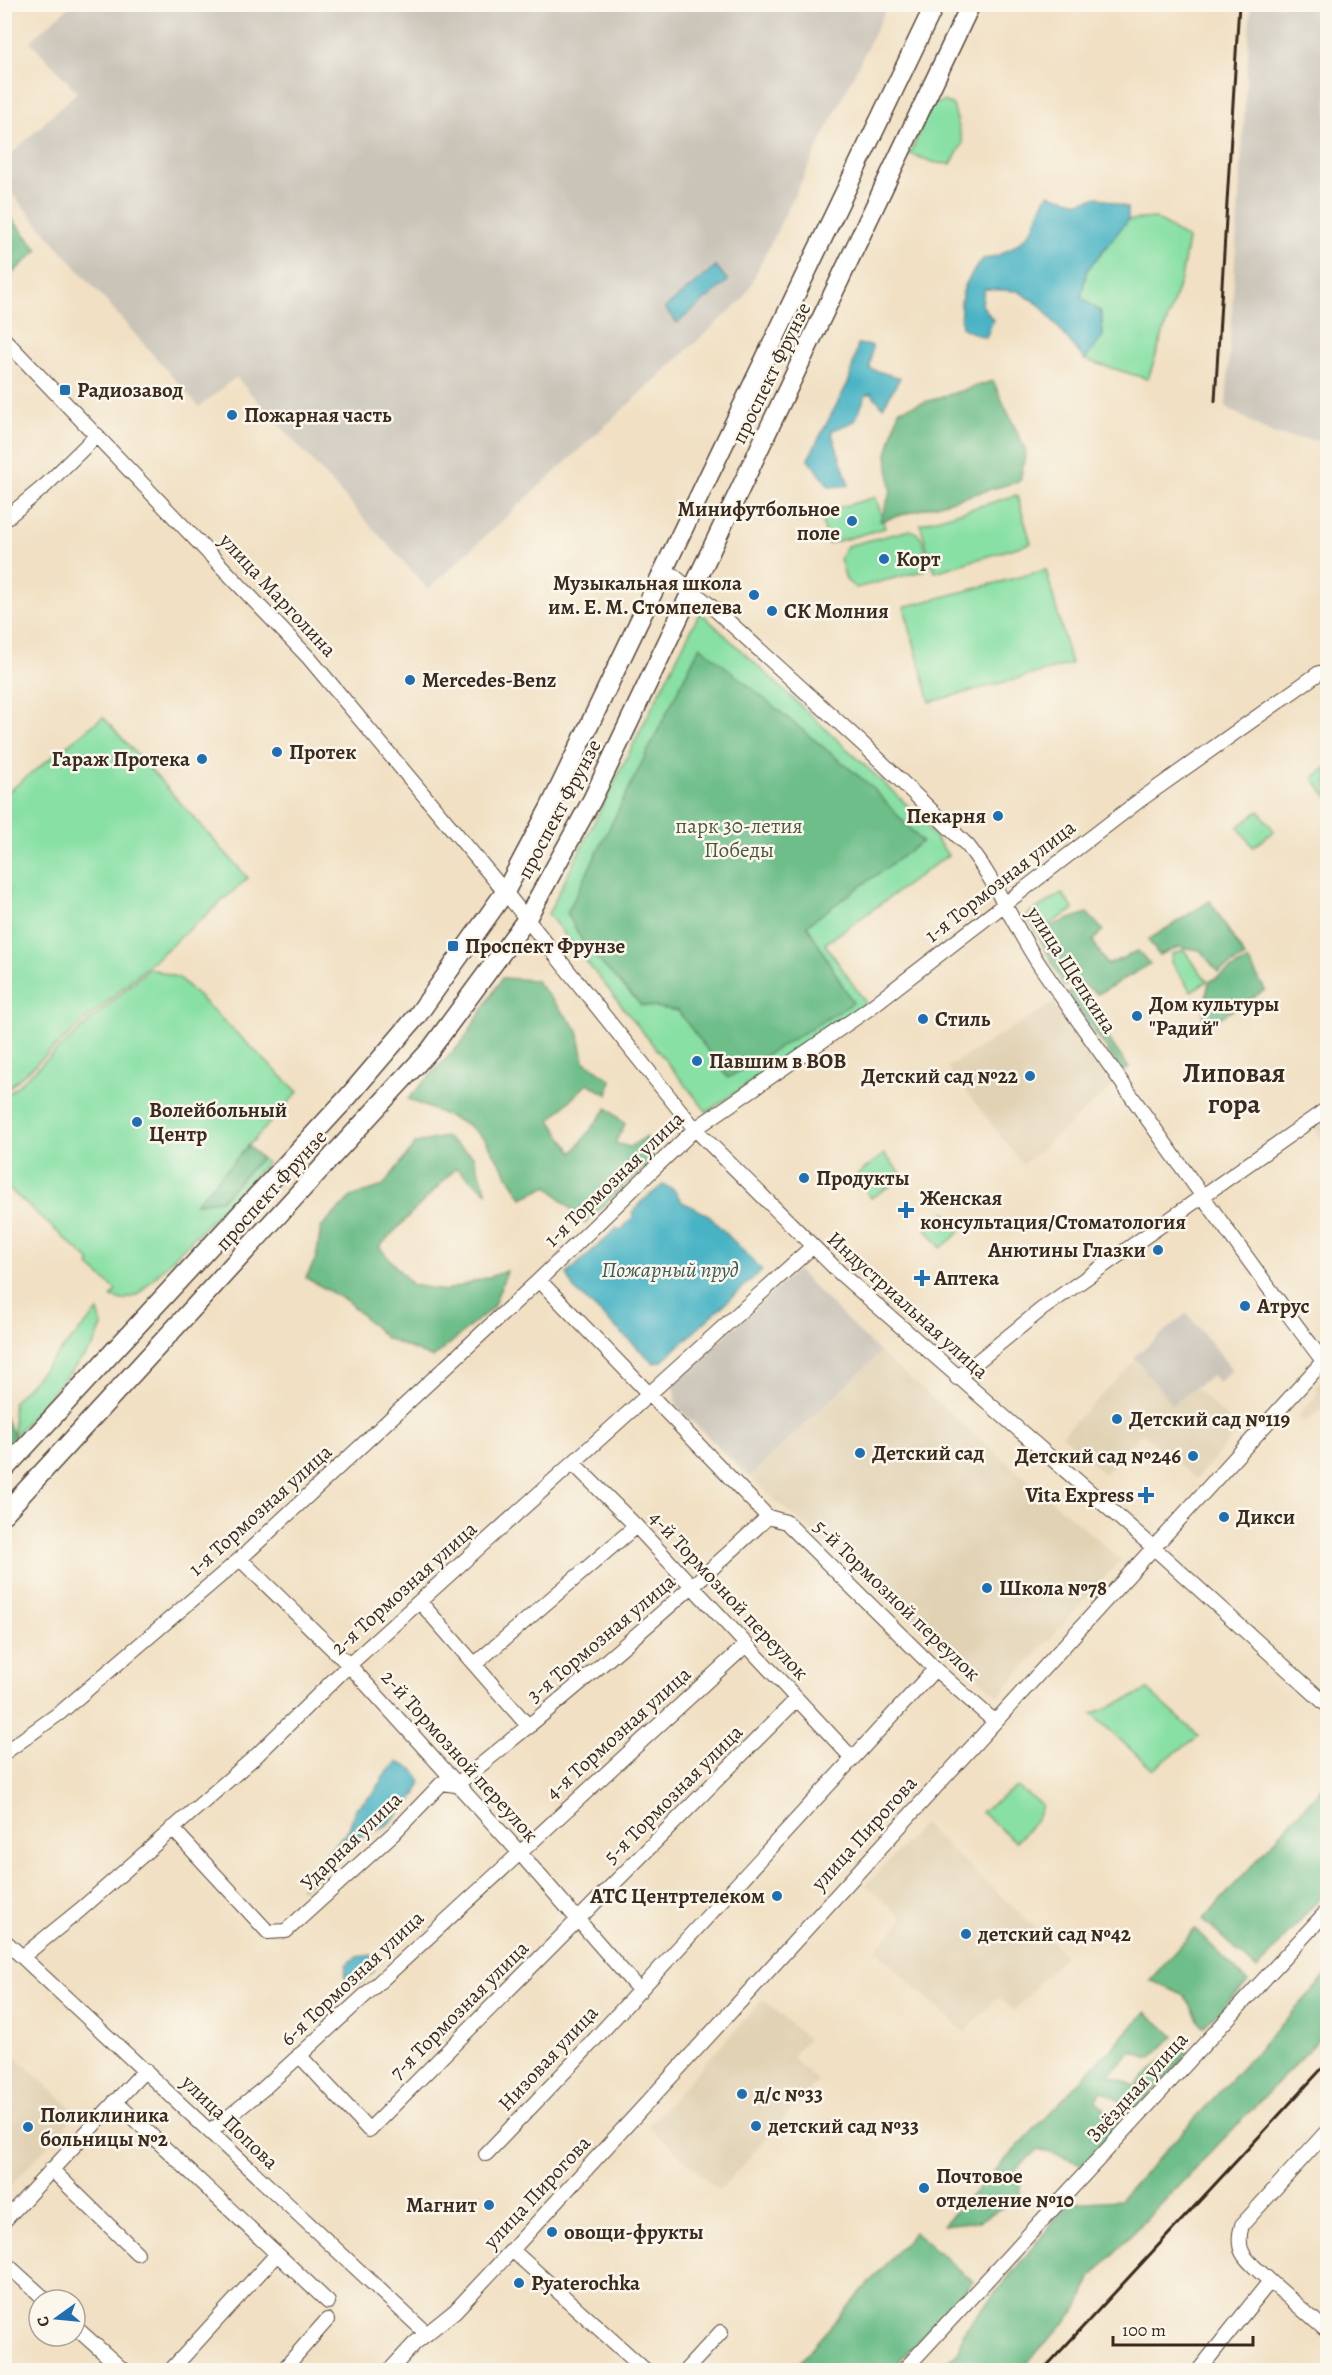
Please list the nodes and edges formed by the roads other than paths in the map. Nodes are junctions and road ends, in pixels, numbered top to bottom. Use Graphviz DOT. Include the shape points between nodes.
graph roads {
  1 [pos="935,4"];
  2 [pos="971,4"];
  3 [pos="4,339"];
  4 [pos="97,435"];
  5 [pos="6,517"];
  6 [pos="664,568"];
  7 [pos="693,589"];
  8 [pos="1328,672"];
  9 [pos="505,892"];
  10 [pos="1005,905"];
  11 [pos="526,920"];
  12 [pos="1328,1108"];
  13 [pos="695,1129"];
  14 [pos="1201,1196"];
  15 [pos="812,1247"];
  16 [pos="539,1280"];
  17 [pos="1325,1359"];
  18 [pos="957,1378"];
  19 [pos="649,1393"];
  20 [pos="573,1463"];
  21 [pos="4,1470"];
  22 [pos="4,1514"];
  23 [pos="768,1517"];
  24 [pos="636,1526"];
  25 [pos="1154,1548"];
  26 [pos="240,1559"];
  27 [pos="693,1587"];
  28 [pos="420,1602"];
  29 [pos="746,1645"];
  30 [pos="349,1665"];
  31 [pos="475,1665"];
  32 [pos="935,1669"];
  33 [pos="797,1699"];
  34 [pos="1328,1706"];
  35 [pos="994,1721"];
  36 [pos="529,1726"];
  37 [pos="4,1753"];
  38 [pos="852,1758"];
  39 [pos="456,1785"];
  40 [pos="172,1828"];
  41 [pos="519,1852"];
  42 [pos="1328,1910"];
  43 [pos="578,1919"];
  44 [pos="4,1940"];
  45 [pos="22,1957"];
  46 [pos="640,1991"];
  47 [pos="299,2055"];
  48 [pos="145,2070"];
  49 [pos="115,2101"];
  50 [pos="1328,2130"];
  51 [pos="210,2132"];
  52 [pos="486,2154"];
  53 [pos="51,2169"];
  54 [pos="4,2221"];
  55 [pos="512,2250"];
  56 [pos="137,2253"];
  57 [pos="277,2253"];
  58 [pos="4,2262"];
  59 [pos="1270,2281"];
  60 [pos="33,2288"];
  61 [pos="328,2302"];
  62 [pos="327,2320"];
  63 [pos="721,2332"];
  64 [pos="1328,2332"];
  65 [pos="427,2334"];
  66 [pos="87,2338"];
  67 [pos="1204,2369"];
  68 [pos="123,2370"];
  69 [pos="171,2370"];
  70 [pos="283,2370"];
  71 [pos="390,2370"];
  72 [pos="645,2370"];
  73 [pos="686,2370"];
  74 [pos="904,2370"];
  1 -- 6 [label="main road, проспект Фрунзе"];
  2 -- 7 [label="main road, проспект Фрунзе"];
  3 -- 4 [label="street, улица Марголина"];
  4 -- 5 [label="street" via="46,485"];
  4 -- 9 [label="street, улица Марголина" via="309,658"];
  6 -- 7 [label="street, улица Щепкина"];
  6 -- 9 [label="main road, проспект Фрунзе"];
  7 -- 10 [label="street, улица Щепкина" via="968,846"];
  7 -- 11 [label="main road, проспект Фрунзе" via="592,800"];
  8 -- 10 [label="street, 1-я Тормозная улица" via="1319,673 1140,800"];
  9 -- 11 [label="street, Индустриальная улица"];
  9 -- 21 [label="main road, проспект Фрунзе" via="417,1016 347,1098"];
  10 -- 13 [label="street, 1-я Тормозная улица" via="867,1010"];
  10 -- 14 [label="street, улица Щепкина" via="1041,966"];
  11 -- 13 [label="street, Индустриальная улица"];
  11 -- 22 [label="main road, проспект Фрунзе" via="430,1050"];
  12 -- 14 [label="street"];
  13 -- 15 [label="street, Индустриальная улица"];
  13 -- 16 [label="street, 1-я Тормозная улица"];
  14 -- 17 [label="street, улица Щепкина"];
  14 -- 18 [label="street" via="1042,1309"];
  15 -- 18 [label="street, Индустриальная улица"];
  15 -- 19 [label="street, 2-я Тормозная улица"];
  16 -- 19 [label="street"];
  16 -- 26 [label="street, 1-я Тормозная улица"];
  17 -- 25 [label="street, улица Пирогова"];
  18 -- 25 [label="street, Индустриальная улица"];
  19 -- 20 [label="street, 2-я Тормозная улица"];
  19 -- 23 [label="street"];
  20 -- 24 [label="street, 4-й Тормозной переулок"];
  20 -- 28 [label="street, 2-я Тормозная улица"];
  23 -- 27 [label="street, 3-я Тормозная улица"];
  23 -- 32 [label="street, 5-й Тормозной переулок" via="786,1521"];
  24 -- 27 [label="street, 4-й Тормозной переулок"];
  24 -- 31 [label="street"];
  25 -- 34 [label="street, Индустриальная улица"];
  25 -- 35 [label="street, улица Пирогова"];
  26 -- 30 [label="street, 2-й Тормозной переулок"];
  26 -- 37 [label="street, 1-я Тормозная улица" via="61,1712"];
  27 -- 29 [label="street, 4-й Тормозной переулок"];
  27 -- 36 [label="street, 3-я Тормозная улица"];
  28 -- 30 [label="street, 2-я Тормозная улица"];
  28 -- 31 [label="street"];
  29 -- 33 [label="street, 4-й Тормозной переулок"];
  29 -- 41 [label="street, 4-я Тормозная улица"];
  30 -- 39 [label="street, 2-й Тормозной переулок"];
  30 -- 40 [label="street, 2-я Тормозная улица" via="257,1755"];
  31 -- 36 [label="street"];
  32 -- 35 [label="street, 5-й Тормозной переулок"];
  32 -- 38 [label="street"];
  33 -- 38 [label="street, 4-й Тормозной переулок"];
  33 -- 43 [label="street, 5-я Тормозная улица"];
  35 -- 55 [label="street, улица Пирогова"];
  36 -- 39 [label="street, 3-я Тормозная улица"];
  38 -- 46 [label="street"];
  39 -- 40 [label="street, Ударная улица" via="442,1783 303,1916 286,1931 276,1933 268,1932"];
  39 -- 41 [label="street, 2-й Тормозной переулок"];
  40 -- 45 [label="street, 2-я Тормозная улица"];
  41 -- 43 [label="street, 2-й Тормозной переулок"];
  41 -- 47 [label="street, 6-я Тормозная улица"];
  42 -- 74 [label="street, Звёздная улица"];
  43 -- 46 [label="street, 2-й Тормозной переулок"];
  43 -- 47 [label="street, 7-я Тормозная улица" via="369,2130"];
  44 -- 45 [label="street, улица Попова"];
  45 -- 48 [label="street, улица Попова"];
  46 -- 52 [label="street, Низовая улица"];
  47 -- 51 [label="street, 6-я Тормозная улица"];
  48 -- 49 [label="street"];
  48 -- 51 [label="street, улица Попова"];
  49 -- 53 [label="street"];
  49 -- 57 [label="street"];
  50 -- 59 [label="street" via="1242,2225 1238,2240 1241,2254"];
  51 -- 65 [label="street, улица Попова"];
  53 -- 54 [label="street"];
  53 -- 56 [label="street"];
  55 -- 65 [label="street, улица Пирогова" via="455,2311"];
  55 -- 72 [label="street"];
  57 -- 61 [label="street"];
  57 -- 69 [label="street"];
  58 -- 60 [label="street"];
  59 -- 64 [label="street"];
  59 -- 67 [label="street"];
  62 -- 70 [label="street"];
  63 -- 73 [label="street"];
  65 -- 71 [label="street, улица Пирогова"];
  66 -- 68 [label="street"];
}
